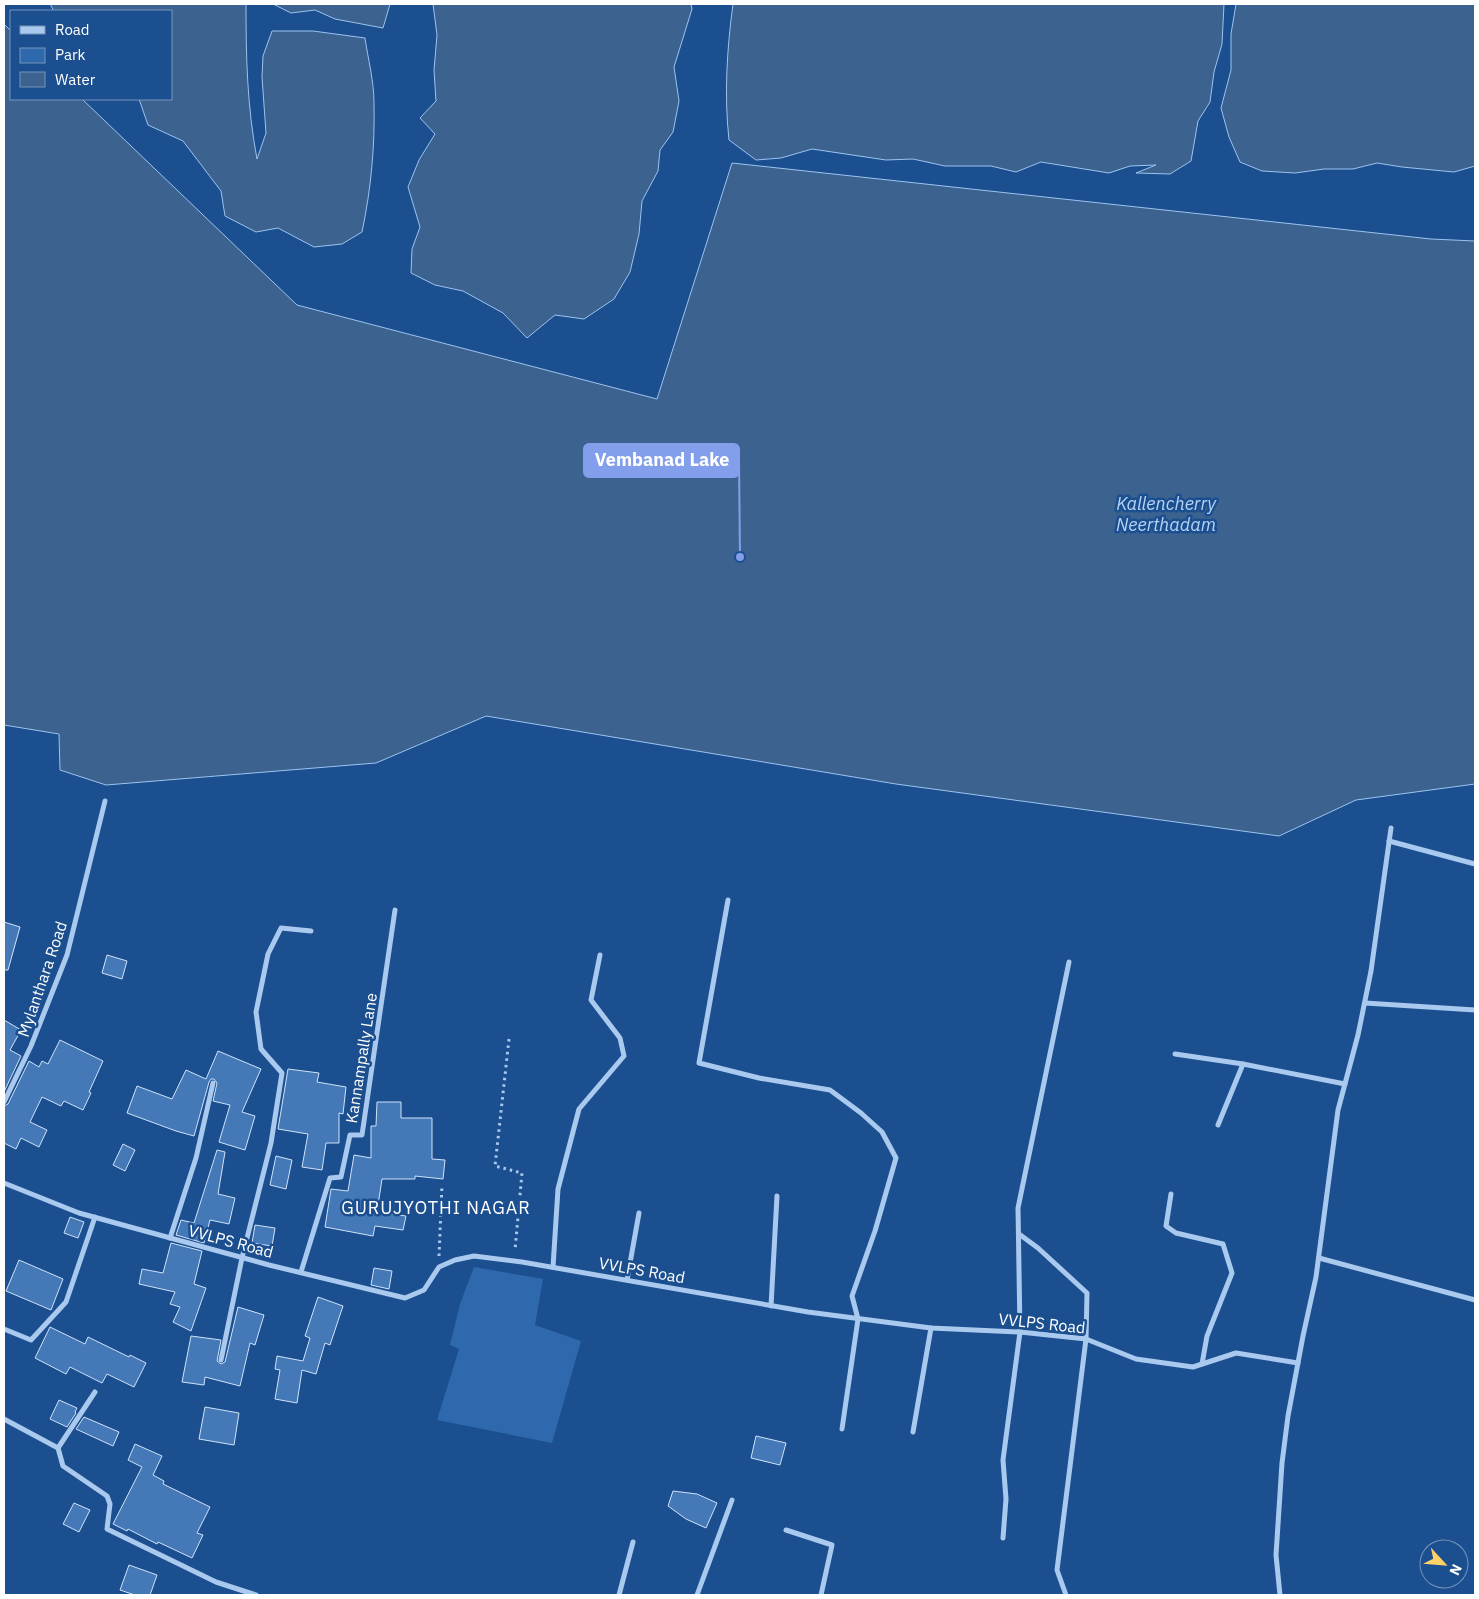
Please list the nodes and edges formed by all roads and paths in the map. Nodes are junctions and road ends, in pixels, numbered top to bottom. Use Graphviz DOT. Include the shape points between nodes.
graph roads {
  1 [pos="105,801"];
  2 [pos="1391,828"];
  3 [pos="1389,841"];
  4 [pos="1475,864"];
  5 [pos="728,900"];
  6 [pos="395,910"];
  7 [pos="310,931"];
  8 [pos="600,955"];
  9 [pos="1068,962"];
  10 [pos="1365,1003"];
  11 [pos="1475,1010"];
  12 [pos="509,1039"];
  13 [pos="1174,1054"];
  14 [pos="1243,1064"];
  15 [pos="213,1084"];
  16 [pos="1345,1084"];
  17 [pos="4,1102"];
  18 [pos="1218,1125"];
  19 [pos="4,1184"];
  20 [pos="442,1185"];
  21 [pos="1171,1194"];
  22 [pos="777,1196"];
  23 [pos="639,1212"];
  24 [pos="95,1217"];
  25 [pos="1018,1234"];
  26 [pos="170,1238"];
  27 [pos="242,1258"];
  28 [pos="1319,1258"];
  29 [pos="514,1260"];
  30 [pos="439,1267"];
  31 [pos="552,1267"];
  32 [pos="301,1272"];
  33 [pos="627,1280"];
  34 [pos="1475,1300"];
  35 [pos="771,1306"];
  36 [pos="858,1319"];
  37 [pos="931,1328"];
  38 [pos="4,1329"];
  39 [pos="1020,1332"];
  40 [pos="1086,1339"];
  41 [pos="221,1360"];
  42 [pos="1298,1363"];
  43 [pos="1202,1364"];
  44 [pos="95,1392"];
  45 [pos="4,1419"];
  46 [pos="842,1428"];
  47 [pos="913,1432"];
  48 [pos="58,1448"];
  49 [pos="732,1500"];
  50 [pos="786,1530"];
  51 [pos="1003,1538"];
  52 [pos="633,1542"];
  53 [pos="256,1595"];
  54 [pos="619,1595"];
  55 [pos="697,1595"];
  56 [pos="821,1595"];
  57 [pos="1066,1595"];
  58 [pos="1280,1595"];
  1 -- 17 [label="street, Mylanthara Road" via="67,955 31,1046"];
  2 -- 3 [label="street"];
  3 -- 4 [label="street"];
  3 -- 10 [label="street"];
  5 -- 36 [label="street" via="699,1063 759,1078 830,1090 882,1132 896,1158 852,1296"];
  6 -- 32 [label="street, Kannampally Lane" via="362,1135 350,1135 341,1177 330,1178"];
  7 -- 27 [label="street" via="281,928 268,954 256,1012 261,1049 282,1073 271,1143"];
  8 -- 31 [label="street" via="591,1000 620,1038 624,1056 580,1109 558,1189"];
  9 -- 25 [label="street" via="1018,1208"];
  10 -- 11 [label="street"];
  10 -- 16 [label="street"];
  12 -- 29 [label="path" via="495,1166 522,1173"];
  13 -- 14 [label="street"];
  14 -- 16 [label="street"];
  14 -- 18 [label="street"];
  15 -- 26 [label="street" via="196,1158"];
  16 -- 28 [label="street" via="1338,1110"];
  19 -- 24 [label="street, VVLPS Road"];
  20 -- 30 [label="path"];
  21 -- 43 [label="street" via="1166,1226 1176,1233 1223,1244 1232,1273 1207,1336"];
  22 -- 35 [label="street"];
  23 -- 33 [label="street"];
  24 -- 26 [label="street, VVLPS Road"];
  24 -- 38 [label="street" via="66,1302 32,1340"];
  25 -- 39 [label="street"];
  25 -- 40 [label="street" via="1088,1293"];
  26 -- 27 [label="street, VVLPS Road"];
  27 -- 32 [label="street, VVLPS Road"];
  27 -- 41 [label="street"];
  28 -- 34 [label="street"];
  28 -- 42 [label="street"];
  29 -- 30 [label="street, VVLPS Road" via="474,1256"];
  29 -- 31 [label="street, VVLPS Road"];
  30 -- 32 [label="street, VVLPS Road" via="424,1290 405,1298"];
  31 -- 33 [label="street, VVLPS Road"];
  33 -- 35 [label="street, VVLPS Road"];
  35 -- 36 [label="street, VVLPS Road"];
  36 -- 37 [label="street, VVLPS Road"];
  36 -- 46 [label="street"];
  37 -- 39 [label="street, VVLPS Road"];
  37 -- 47 [label="street"];
  39 -- 40 [label="street, VVLPS Road"];
  39 -- 51 [label="street" via="1003,1460 1006,1499"];
  40 -- 43 [label="street, VVLPS Road" via="1136,1359 1193,1367"];
  40 -- 57 [label="street" via="1056,1570"];
  42 -- 43 [label="street, VVLPS Road" via="1236,1353"];
  42 -- 58 [label="street" via="1282,1463 1276,1555"];
  44 -- 48 [label="street"];
  45 -- 48 [label="street"];
  48 -- 53 [label="street" via="63,1466 107,1496 110,1504 107,1529 216,1582"];
  49 -- 55 [label="street"];
  50 -- 56 [label="street" via="832,1545"];
  52 -- 54 [label="street"];
}
